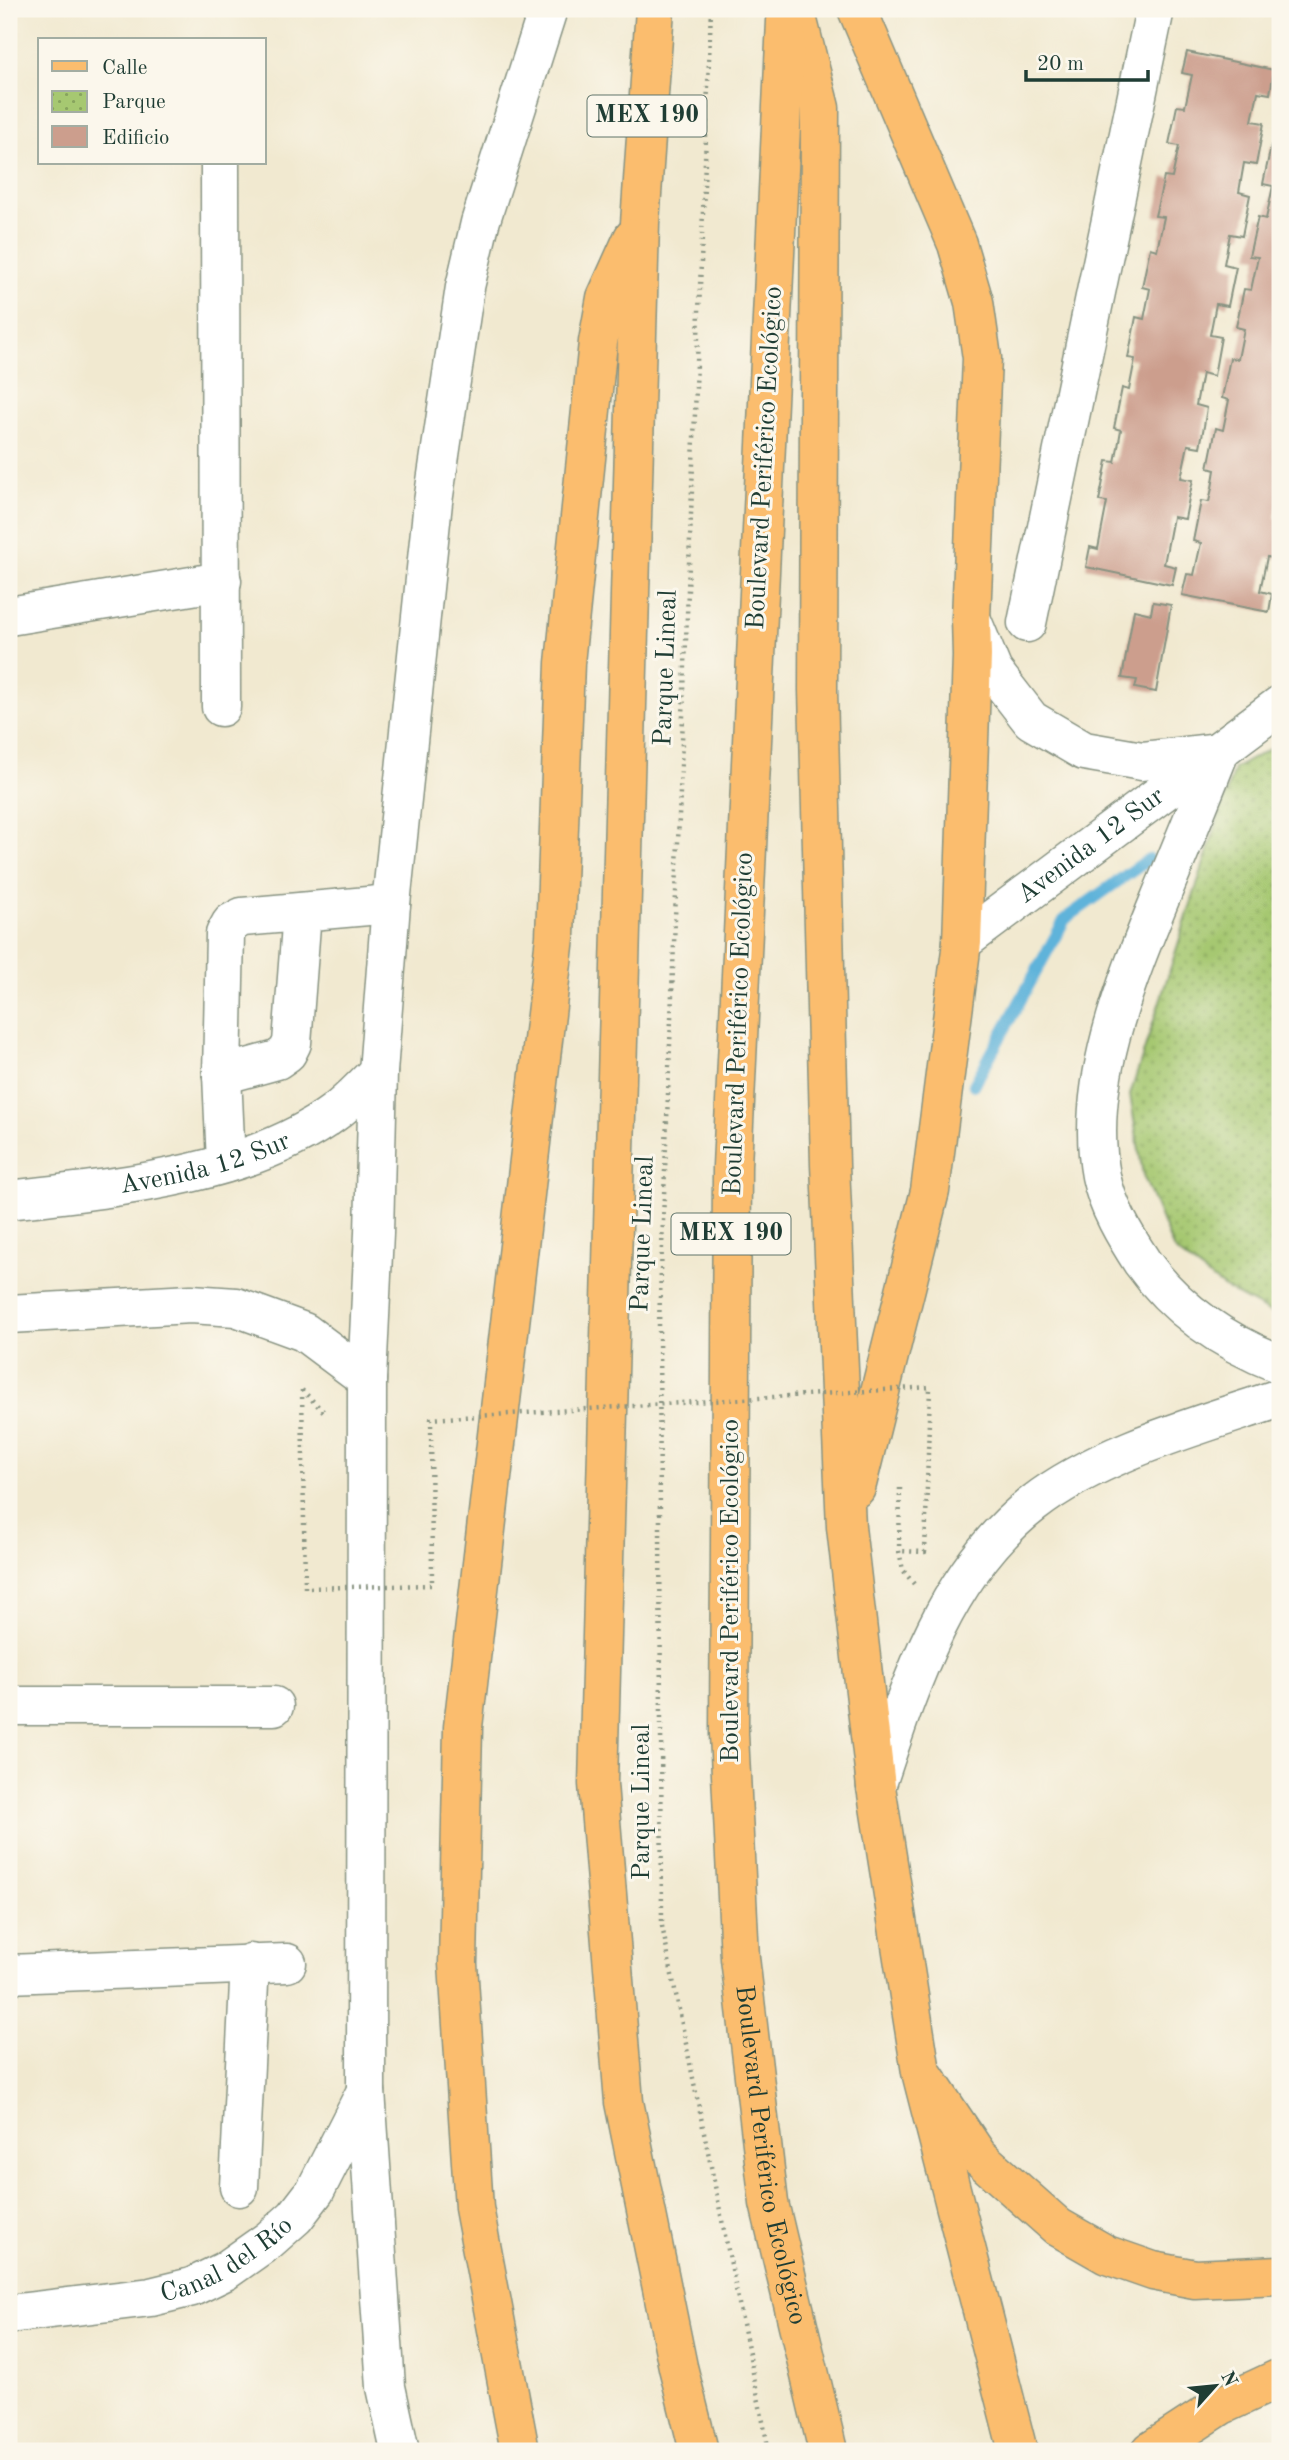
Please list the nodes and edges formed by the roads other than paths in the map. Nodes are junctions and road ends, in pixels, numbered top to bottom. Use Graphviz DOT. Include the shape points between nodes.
graph roads {
  1 [pos="548,9"];
  2 [pos="655,9"];
  3 [pos="787,9"];
  4 [pos="795,9"];
  5 [pos="857,9"];
  6 [pos="1155,9"];
  7 [pos="220,164"];
  8 [pos="639,223"];
  9 [pos="222,581"];
  10 [pos="9,616"];
  11 [pos="971,618"];
  12 [pos="1027,623"];
  13 [pos="1280,705"];
  14 [pos="221,707"];
  15 [pos="1220,751"];
  16 [pos="391,904"];
  17 [pos="302,912"];
  18 [pos="962,942"];
  19 [pos="378,1072"];
  20 [pos="222,1075"];
  21 [pos="226,1163"];
  22 [pos="9,1199"];
  23 [pos="9,1314"];
  24 [pos="1280,1364"];
  25 [pos="366,1379"];
  26 [pos="1280,1398"];
  27 [pos="846,1527"];
  28 [pos="9,1706"];
  29 [pos="274,1706"];
  30 [pos="876,1787"];
  31 [pos="250,1963"];
  32 [pos="287,1963"];
  33 [pos="9,1974"];
  34 [pos="921,2072"];
  35 [pos="366,2091"];
  36 [pos="239,2187"];
  37 [pos="1280,2275"];
  38 [pos="9,2314"];
  39 [pos="1280,2378"];
  40 [pos="400,2451"];
  41 [pos="520,2451"];
  42 [pos="699,2451"];
  43 [pos="828,2451"];
  44 [pos="1018,2451"];
  45 [pos="1151,2451"];
  1 -- 16 [label="street" via="480,223 465,287 433,502"];
  2 -- 8 [label="main road, MEX 190"];
  3 -- 43 [label="main road, Boulevard Periférico Ecológico / MEX 190" via="732,1166 729,1734 740,1958 769,2203"];
  4 -- 27 [label="main road" via="820,108 818,690 830,1165"];
  5 -- 11 [label="main road" via="957,244 974,302 982,358"];
  6 -- 12 [label="street"];
  7 -- 9 [label="street"];
  8 -- 41 [label="main road" via="606,298 598,342 565,663 555,937 463,1727 458,1964 474,2208"];
  8 -- 42 [label="main road, MEX 190" via="598,1783 624,2102"];
  9 -- 10 [label="street"];
  9 -- 14 [label="street"];
  11 -- 15 [label="street, Avenida 12 Sur" via="993,671 1031,720 1084,751 1142,761"];
  11 -- 18 [label="main road"];
  13 -- 15 [label="street, Avenida 12 Sur"];
  15 -- 18 [label="street, Avenida 12 Sur"];
  15 -- 24 [label="street" via="1119,1010 1098,1106 1101,1175 1107,1198 1133,1249 1165,1290 1220,1335"];
  16 -- 17 [label="street"];
  16 -- 19 [label="street"];
  17 -- 20 [label="street" via="292,1043 287,1054"];
  17 -- 20 [label="street" via="242,917 231,923 225,934"];
  18 -- 27 [label="main road" via="930,1191"];
  19 -- 21 [label="street, Avenida 12 Sur" via="335,1112 284,1143"];
  19 -- 25 [label="street"];
  20 -- 21 [label="street"];
  21 -- 22 [label="street, Avenida 12 Sur" via="97,1190"];
  23 -- 25 [label="street" via="191,1304 236,1307 304,1332"];
  25 -- 35 [label="street"];
  26 -- 30 [label="street" via="1134,1449 1082,1474 1033,1504 989,1546 954,1596 911,1682"];
  27 -- 30 [label="main road"];
  28 -- 29 [label="street"];
  30 -- 34 [label="main road"];
  31 -- 32 [label="street"];
  31 -- 33 [label="street"];
  31 -- 36 [label="street"];
  34 -- 37 [label="main road" via="978,2157 1058,2227 1107,2255 1195,2279"];
  34 -- 44 [label="main road"];
  35 -- 38 [label="street, Canal del Río" via="315,2191 295,2217 225,2271 192,2287 151,2297"];
  35 -- 40 [label="street" via="386,2386"];
  39 -- 45 [label="main road" via="1220,2406"];
}
